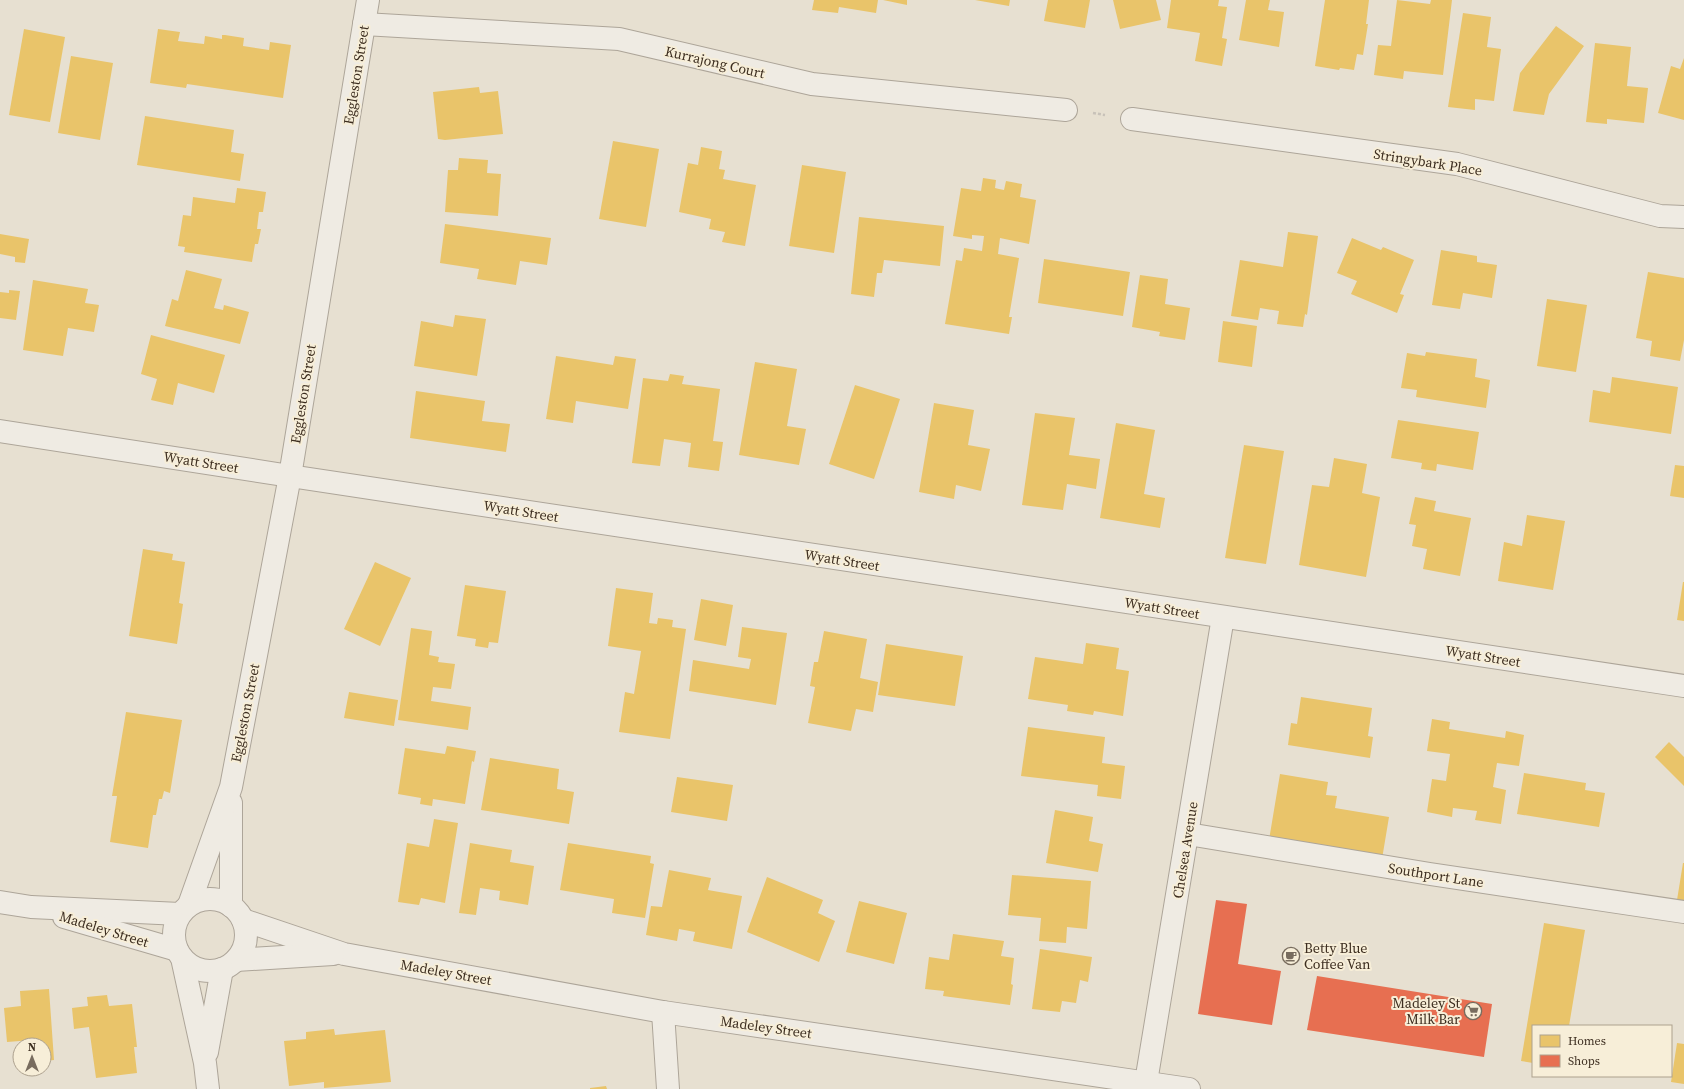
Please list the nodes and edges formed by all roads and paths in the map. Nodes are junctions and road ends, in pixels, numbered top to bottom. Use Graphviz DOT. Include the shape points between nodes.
graph roads {
  1 [pos="368,0"];
  2 [pos="364,24"];
  3 [pos="1066,110"];
  4 [pos="1132,119"];
  5 [pos="1684,217"];
  6 [pos="0,431"];
  7 [pos="290,476"];
  8 [pos="1223,617"];
  9 [pos="1684,686"];
  10 [pos="232,787"];
  11 [pos="1188,834"];
  12 [pos="0,902"];
  13 [pos="31,907"];
  14 [pos="185,910"];
  15 [pos="1684,912"];
  16 [pos="237,913"];
  17 [pos="180,954"];
  18 [pos="344,954"];
  19 [pos="229,964"];
  20 [pos="663,1012"];
  21 [pos="205,1063"];
  22 [pos="1146,1082"];
  23 [pos="208,1089"];
  24 [pos="668,1089"];
  25 [pos="1189,1089"];
  1 -- 2 [label="street, Eggleston Street"];
  2 -- 3 [label="street, Kurrajong Court" via="619,39 812,84"];
  2 -- 7 [label="street, Eggleston Street"];
  3 -- 4 [label="path"];
  4 -- 5 [label="street, Stringybark Place" via="1457,164 1660,216"];
  6 -- 7 [label="street, Wyatt Street"];
  7 -- 8 [label="street, Wyatt Street"];
  7 -- 10 [label="street, Eggleston Street"];
  8 -- 9 [label="street, Wyatt Street"];
  8 -- 11 [label="street, Chelsea Avenue"];
  10 -- 14 [label="street, Eggleston Street"];
  10 -- 16 [label="street, Eggleston Street"];
  11 -- 15 [label="street, Southport Lane"];
  11 -- 22 [label="street, Chelsea Avenue"];
  12 -- 13 [label="street, Madeley Street"];
  13 -- 14 [label="street, Madeley Street"];
  13 -- 17 [label="street, Madeley Street"];
  14 -- 16 [label="street" via="200,901 211,899 222,901"];
  14 -- 17 [label="street" via="175,926 174,938"];
  16 -- 18 [label="street, Madeley Street"];
  16 -- 19 [label="street" via="245,930 245,941"];
  17 -- 19 [label="street" via="194,967 208,971"];
  17 -- 21 [label="street"];
  18 -- 19 [label="street, Madeley Street"];
  18 -- 20 [label="street, Madeley Street"];
  19 -- 21 [label="street"];
  20 -- 22 [label="street, Madeley Street"];
  20 -- 24 [label="street"];
  21 -- 23 [label="street"];
  22 -- 25 [label="street, Madeley Street"];
}
